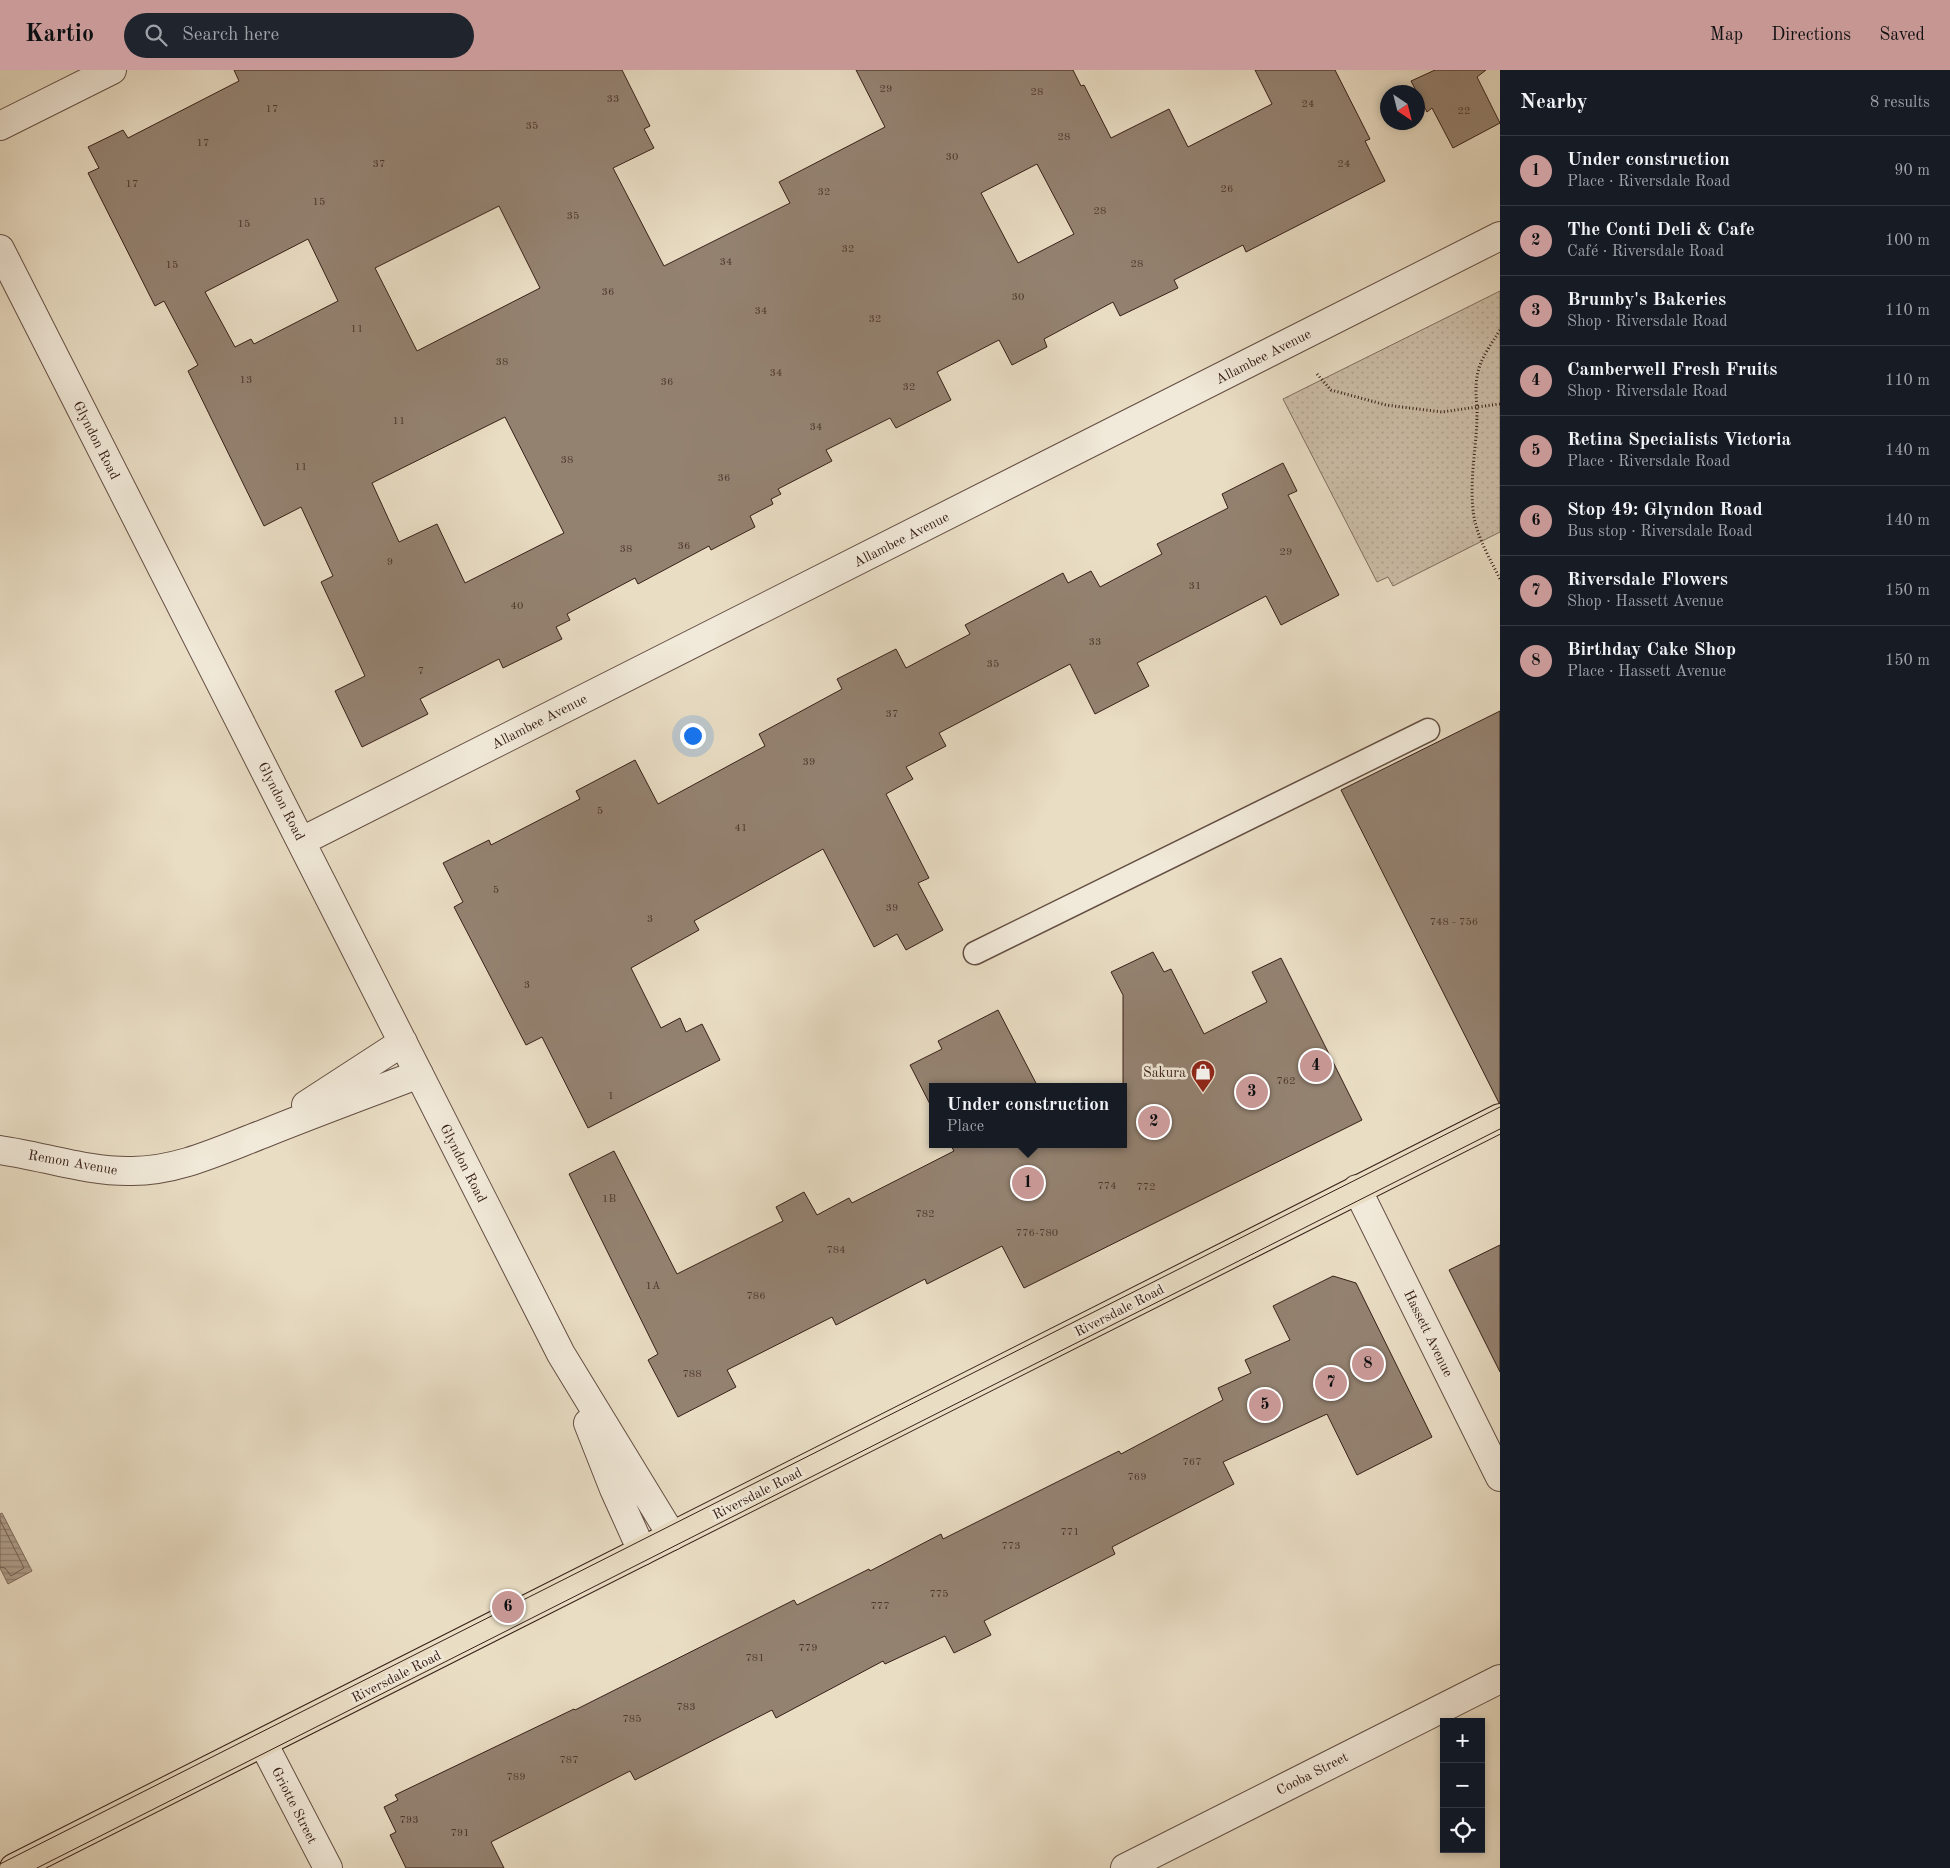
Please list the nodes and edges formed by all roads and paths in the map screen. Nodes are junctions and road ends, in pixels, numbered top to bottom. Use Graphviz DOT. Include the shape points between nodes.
graph roads {
  1 [pos="112,70"];
  2 [pos="0,126"];
  3 [pos="1500,236"];
  4 [pos="0,250"];
  5 [pos="1500,330"];
  6 [pos="1317,374"];
  7 [pos="1500,404"];
  8 [pos="1477,407"];
  9 [pos="1500,579"];
  10 [pos="1428,730"];
  11 [pos="302,842"];
  12 [pos="975,953"];
  13 [pos="403,1042"];
  14 [pos="419,1074"];
  15 [pos="1500,1118"];
  16 [pos="261,1134"];
  17 [pos="0,1150"];
  18 [pos="1357,1190"];
  19 [pos="561,1354"];
  20 [pos="1500,1477"];
  21 [pos="672,1536"];
  22 [pos="642,1551"];
  23 [pos="1500,1679"];
  24 [pos="263,1743"];
  25 [pos="14,1868"];
  26 [pos="328,1868"];
  27 [pos="1125,1868"];
  1 -- 2 [label="street"];
  3 -- 11 [label="street, Allambee Avenue"];
  4 -- 11 [label="street, Glyndon Road"];
  5 -- 8 [label="path" via="1478,366 1475,378"];
  6 -- 8 [label="path" via="1331,390 1386,405 1442,412"];
  7 -- 8 [label="path"];
  8 -- 9 [label="path" via="1478,437 1472,498 1478,532"];
  10 -- 12 [label="lane"];
  11 -- 13 [label="street, Glyndon Road"];
  13 -- 14 [label="street, Glyndon Road"];
  13 -- 16 [label="street, Remon Avenue"];
  14 -- 16 [label="street, Remon Avenue"];
  14 -- 19 [label="street, Glyndon Road"];
  15 -- 18 [label="main road, Riversdale Road"];
  16 -- 17 [label="street, Remon Avenue" via="192,1161 132,1171 90,1167"];
  18 -- 20 [label="street, Hassett Avenue"];
  18 -- 21 [label="main road, Riversdale Road"];
  19 -- 21 [label="street, Glyndon Road"];
  19 -- 22 [label="street, Glyndon Road"];
  21 -- 22 [label="main road, Riversdale Road"];
  22 -- 24 [label="main road, Riversdale Road"];
  23 -- 27 [label="street, Cooba Street"];
  24 -- 25 [label="main road, Riversdale Road"];
  24 -- 26 [label="street, Griotte Street"];
}
